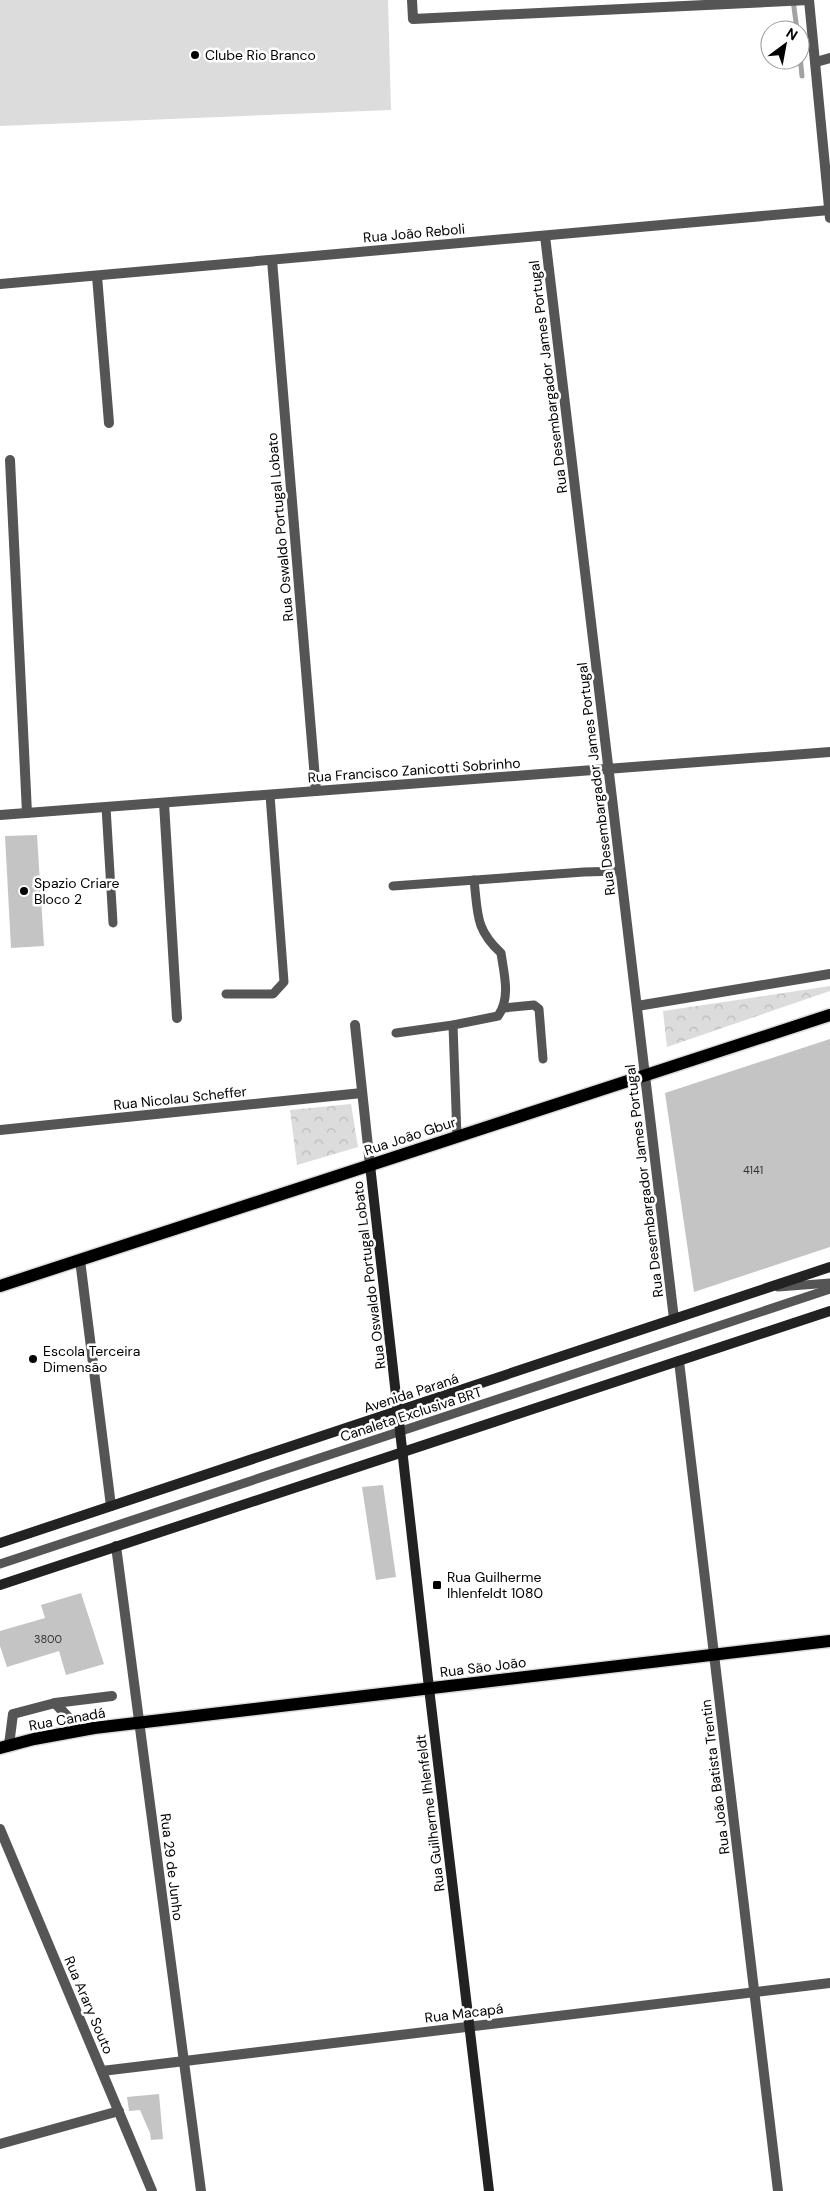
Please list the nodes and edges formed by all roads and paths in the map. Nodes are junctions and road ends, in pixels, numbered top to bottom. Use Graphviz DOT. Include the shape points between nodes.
graph roads {
  1 [pos="412,0"];
  2 [pos="809,0"];
  3 [pos="591,5"];
  4 [pos="830,58"];
  5 [pos="816,62"];
  6 [pos="830,213"];
  7 [pos="545,236"];
  8 [pos="272,260"];
  9 [pos="96,276"];
  10 [pos="0,284"];
  11 [pos="109,423"];
  12 [pos="10,460"];
  13 [pos="830,752"];
  14 [pos="608,769"];
  15 [pos="316,791"];
  16 [pos="270,795"];
  17 [pos="164,803"];
  18 [pos="106,807"];
  19 [pos="27,813"];
  20 [pos="0,815"];
  21 [pos="620,871"];
  22 [pos="474,880"];
  23 [pos="393,886"];
  24 [pos="113,923"];
  25 [pos="830,974"];
  26 [pos="226,994"];
  27 [pos="637,1006"];
  28 [pos="504,1008"];
  29 [pos="830,1016"];
  30 [pos="177,1018"];
  31 [pos="355,1025"];
  32 [pos="453,1025"];
  33 [pos="396,1033"];
  34 [pos="543,1059"];
  35 [pos="645,1076"];
  36 [pos="362,1093"];
  37 [pos="0,1130"];
  38 [pos="457,1137"];
  39 [pos="370,1165"];
  40 [pos="80,1260"];
  41 [pos="830,1267"];
  42 [pos="830,1283"];
  43 [pos="0,1286"];
  44 [pos="770,1287"];
  45 [pos="830,1289"];
  46 [pos="830,1311"];
  47 [pos="674,1319"];
  48 [pos="679,1361"];
  49 [pos="398,1412"];
  50 [pos="401,1432"];
  51 [pos="402,1452"];
  52 [pos="111,1506"];
  53 [pos="0,1542"];
  54 [pos="116,1546"];
  55 [pos="0,1564"];
  56 [pos="0,1584"];
  57 [pos="830,1641"];
  58 [pos="714,1654"];
  59 [pos="429,1688"];
  60 [pos="112,1696"];
  61 [pos="55,1704"];
  62 [pos="140,1722"];
  63 [pos="80,1730"];
  64 [pos="4,1747"];
  65 [pos="0,1829"];
  66 [pos="830,1983"];
  67 [pos="754,1992"];
  68 [pos="469,2027"];
  69 [pos="184,2061"];
  70 [pos="102,2071"];
  71 [pos="119,2111"];
  72 [pos="0,2144"];
  73 [pos="152,2191"];
  74 [pos="201,2191"];
  75 [pos="489,2191"];
  76 [pos="778,2191"];
  1 -- 3 [label="street" via="413,19"];
  2 -- 3 [label="street"];
  2 -- 5 [label="street"];
  4 -- 5 [label="street"];
  5 -- 6 [label="street"];
  6 -- 7 [label="street, Rua João Reboli"];
  7 -- 8 [label="street, Rua João Reboli"];
  7 -- 14 [label="street, Rua Desembargador James Portugal"];
  8 -- 9 [label="street, Rua João Reboli"];
  8 -- 15 [label="street, Rua Oswaldo Portugal Lobato"];
  9 -- 10 [label="street, Rua João Reboli"];
  9 -- 11 [label="street"];
  12 -- 19 [label="street"];
  13 -- 14 [label="street, Rua Francisco Zanicotti Sobrinho"];
  14 -- 15 [label="street, Rua Francisco Zanicotti Sobrinho"];
  14 -- 21 [label="street, Rua Desembargador James Portugal"];
  15 -- 16 [label="street, Rua Francisco Zanicotti Sobrinho"];
  16 -- 17 [label="street, Rua Francisco Zanicotti Sobrinho"];
  16 -- 26 [label="lane" via="284,982 273,994"];
  17 -- 18 [label="street, Rua Francisco Zanicotti Sobrinho"];
  17 -- 30 [label="street"];
  18 -- 19 [label="street, Rua Francisco Zanicotti Sobrinho"];
  18 -- 24 [label="lane"];
  19 -- 20 [label="street, Rua Francisco Zanicotti Sobrinho"];
  21 -- 22 [label="lane"];
  21 -- 27 [label="street, Rua Desembargador James Portugal"];
  22 -- 23 [label="lane"];
  22 -- 28 [label="lane" via="479,924 488,941 501,953 506,996"];
  25 -- 27 [label="street"];
  27 -- 35 [label="street, Rua Desembargador James Portugal"];
  28 -- 32 [label="lane" via="498,1016"];
  28 -- 34 [label="lane" via="534,1005 539,1009"];
  29 -- 35 [label="main road, Rua João Gbur"];
  31 -- 36 [label="street, Rua Oswaldo Portugal Lobato"];
  32 -- 33 [label="lane"];
  32 -- 38 [label="lane"];
  35 -- 38 [label="main road, Rua João Gbur"];
  35 -- 47 [label="street, Rua Desembargador James Portugal"];
  36 -- 37 [label="street, Rua Nicolau Scheffer"];
  36 -- 39 [label="street, Rua Oswaldo Portugal Lobato"];
  38 -- 39 [label="main road, Rua João Gbur"];
  39 -- 40 [label="main road, Rua João Gbur"];
  39 -- 49 [label="street, Rua Oswaldo Portugal Lobato"];
  40 -- 43 [label="main road, Rua João Gbur"];
  40 -- 52 [label="street"];
  41 -- 44 [label="street, Avenida Paraná"];
  42 -- 44 [label="lane"];
  44 -- 47 [label="street, Avenida Paraná"];
  45 -- 50 [label="lane, Canaleta Exclusiva BRT"];
  46 -- 48 [label="street"];
  47 -- 49 [label="street, Avenida Paraná"];
  48 -- 51 [label="street"];
  48 -- 58 [label="street, Rua João Batista Trentin"];
  49 -- 50 [label="street, Rua Oswaldo Portugal Lobato"];
  49 -- 52 [label="street, Avenida Paraná"];
  50 -- 51 [label="street, Rua Guilherme Ihlenfeldt"];
  50 -- 55 [label="lane, Canaleta Exclusiva BRT"];
  51 -- 54 [label="street"];
  51 -- 59 [label="street, Rua Guilherme Ihlenfeldt"];
  52 -- 53 [label="street, Avenida Paraná"];
  54 -- 56 [label="street"];
  54 -- 62 [label="street, Rua 29 de Junho"];
  57 -- 58 [label="main road, Rua São João"];
  58 -- 59 [label="main road, Rua São João"];
  58 -- 67 [label="street, Rua João Batista Trentin"];
  59 -- 62 [label="main road, Rua São João"];
  59 -- 68 [label="street, Rua Guilherme Ihlenfeldt"];
  60 -- 61 [label="street"];
  61 -- 63 [label="street"];
  61 -- 64 [label="street" via="13,1714"];
  62 -- 63 [label="main road, Rua Canadá"];
  62 -- 69 [label="street, Rua 29 de Junho"];
  63 -- 64 [label="main road, Rua Canadá"];
  65 -- 70 [label="street, Rua Arary Souto"];
  66 -- 67 [label="street, Rua Macapá"];
  67 -- 68 [label="street, Rua Macapá"];
  67 -- 76 [label="street, Rua João Batista Trentin"];
  68 -- 69 [label="street, Rua Macapá"];
  68 -- 75 [label="street, Rua Guilherme Ihlenfeldt"];
  69 -- 70 [label="street, Rua Macapá"];
  69 -- 74 [label="street, Rua 29 de Junho"];
  70 -- 71 [label="street, Rua Arary Souto"];
  71 -- 72 [label="street"];
  71 -- 73 [label="street, Rua Arary Souto"];
}
